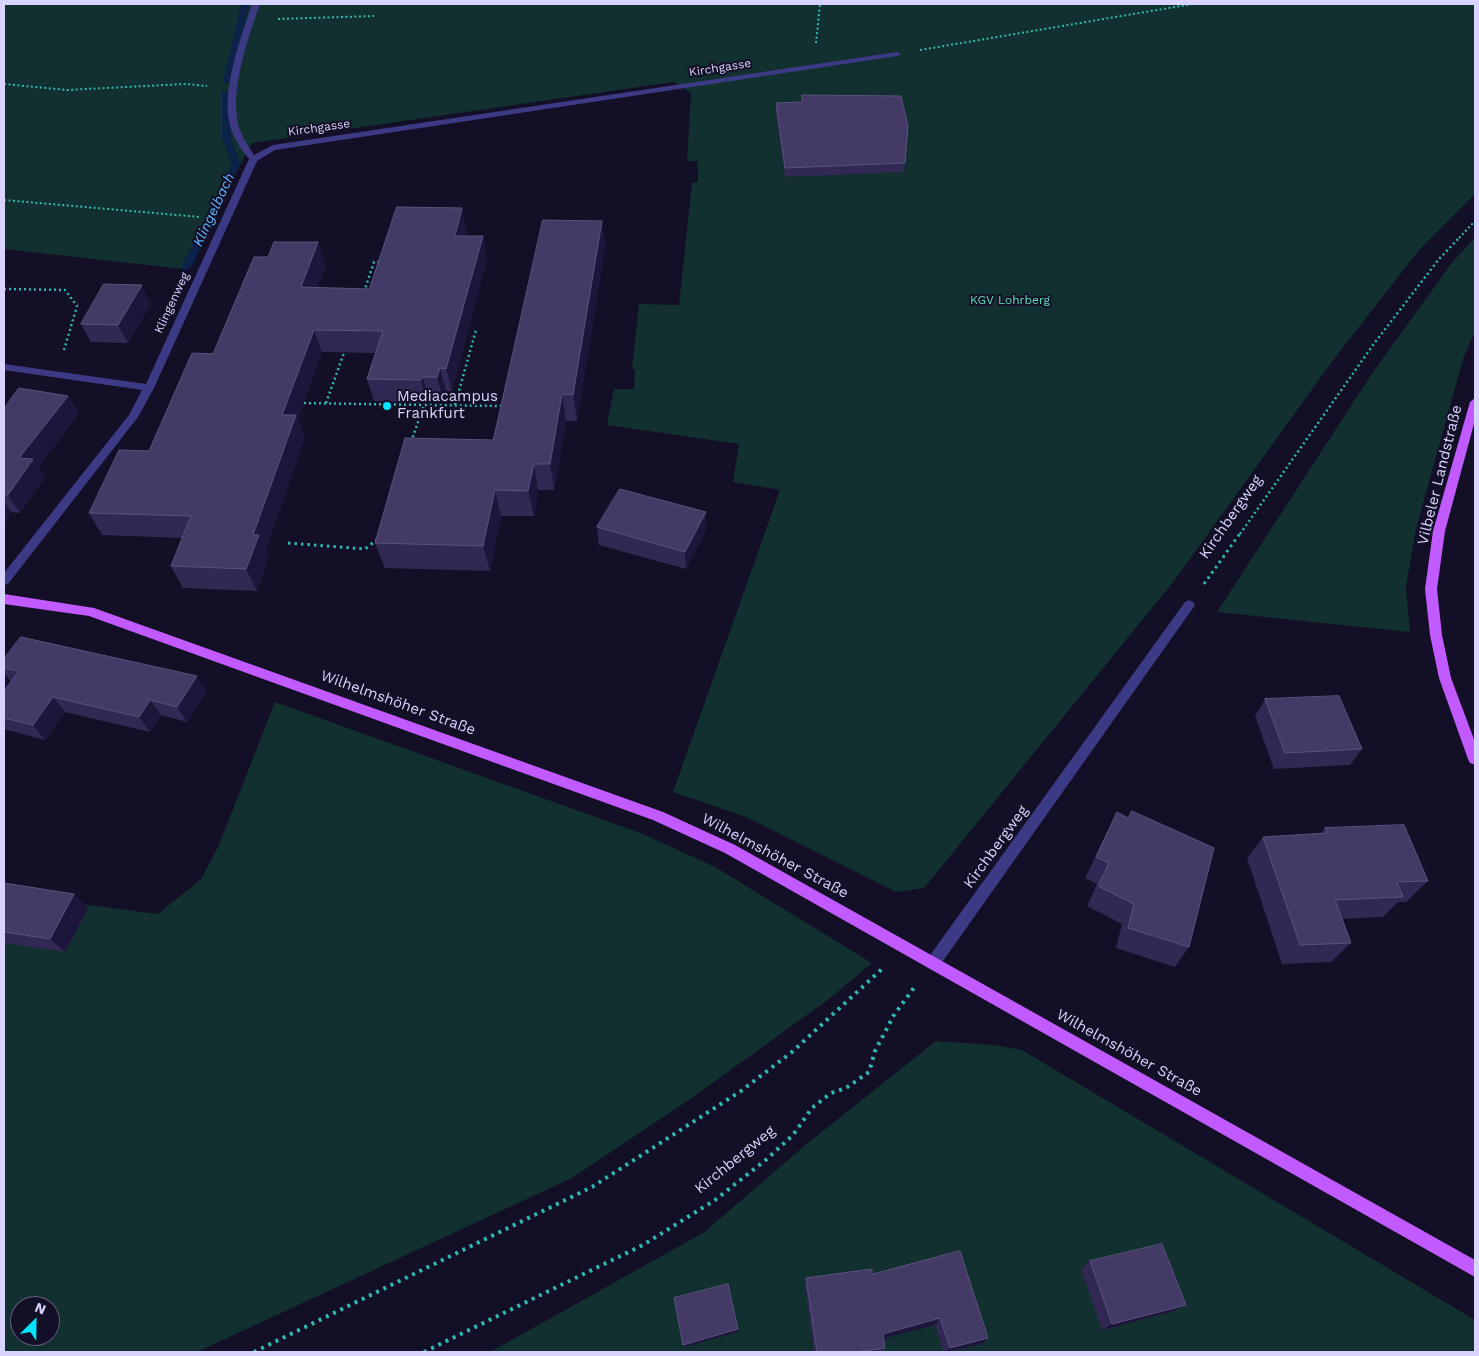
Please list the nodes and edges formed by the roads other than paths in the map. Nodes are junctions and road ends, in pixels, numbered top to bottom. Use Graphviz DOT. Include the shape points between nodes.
graph roads {
  1 [pos="256,4"];
  2 [pos="897,54"];
  3 [pos="253,159"];
  4 [pos="4,367"];
  5 [pos="149,388"];
  6 [pos="1475,402"];
  7 [pos="4,581"];
  8 [pos="4,599"];
  9 [pos="1189,605"];
  10 [pos="1475,759"];
  11 [pos="933,963"];
  12 [pos="1475,1269"];
  1 -- 3 [label="street" via="235,86 233,118 242,144"];
  2 -- 3 [label="street, Kirchgasse" via="273,148"];
  3 -- 5 [label="street, Klingenweg"];
  4 -- 5 [label="street"];
  5 -- 7 [label="street, Klingenweg" via="133,417"];
  6 -- 10 [label="main road, Vilbeler Landstraße" via="1439,531 1431,589 1445,678"];
  8 -- 11 [label="main road, Wilhelmshöher Straße" via="90,612 658,816 730,849"];
  9 -- 11 [label="street, Kirchbergweg"];
  11 -- 12 [label="main road, Wilhelmshöher Straße"];
}
